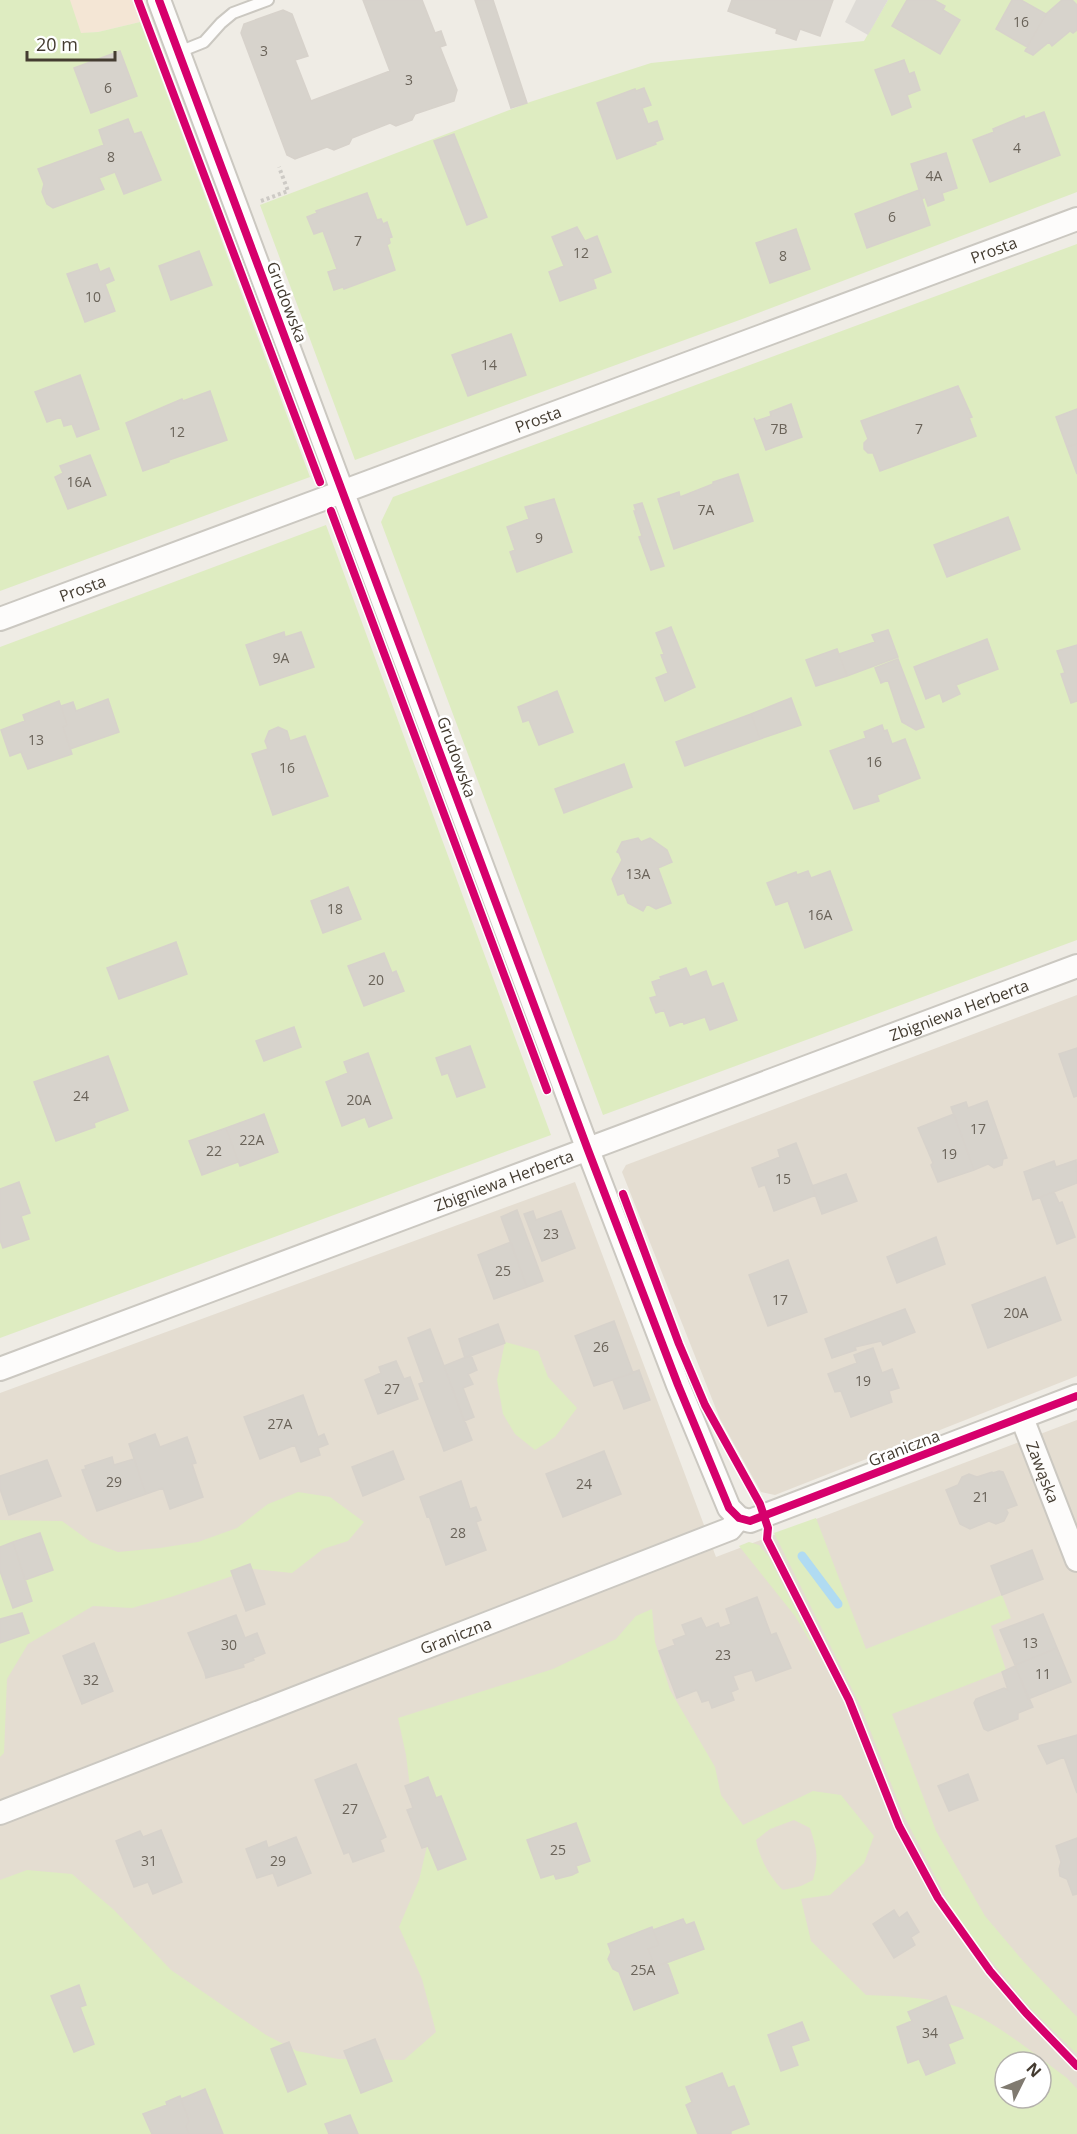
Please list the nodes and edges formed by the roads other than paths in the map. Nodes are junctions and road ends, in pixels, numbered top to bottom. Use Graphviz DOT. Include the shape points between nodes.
graph roads {
  1 [pos="159,0"];
  2 [pos="268,0"];
  3 [pos="178,52"];
  4 [pos="1077,219"];
  5 [pos="343,491"];
  6 [pos="0,619"];
  7 [pos="1077,966"];
  8 [pos="588,1150"];
  9 [pos="0,1369"];
  10 [pos="1077,1396"];
  11 [pos="1022,1418"];
  12 [pos="739,1518"];
  13 [pos="1077,1560"];
  14 [pos="0,1813"];
  1 -- 3 [label="street, Grudowska"];
  2 -- 3 [label="lane" via="233,13 204,42"];
  3 -- 5 [label="street, Grudowska"];
  4 -- 5 [label="street, Prosta"];
  5 -- 6 [label="street, Prosta"];
  5 -- 8 [label="street, Grudowska"];
  7 -- 8 [label="street, Zbigniewa Herberta"];
  8 -- 9 [label="street, Zbigniewa Herberta"];
  8 -- 12 [label="street, Grudowska" via="678,1385 729,1508"];
  10 -- 11 [label="street, Graniczna"];
  11 -- 12 [label="street, Graniczna" via="750,1521"];
  11 -- 13 [label="street, Zawąska"];
  12 -- 14 [label="street, Graniczna" via="730,1529"];
}
